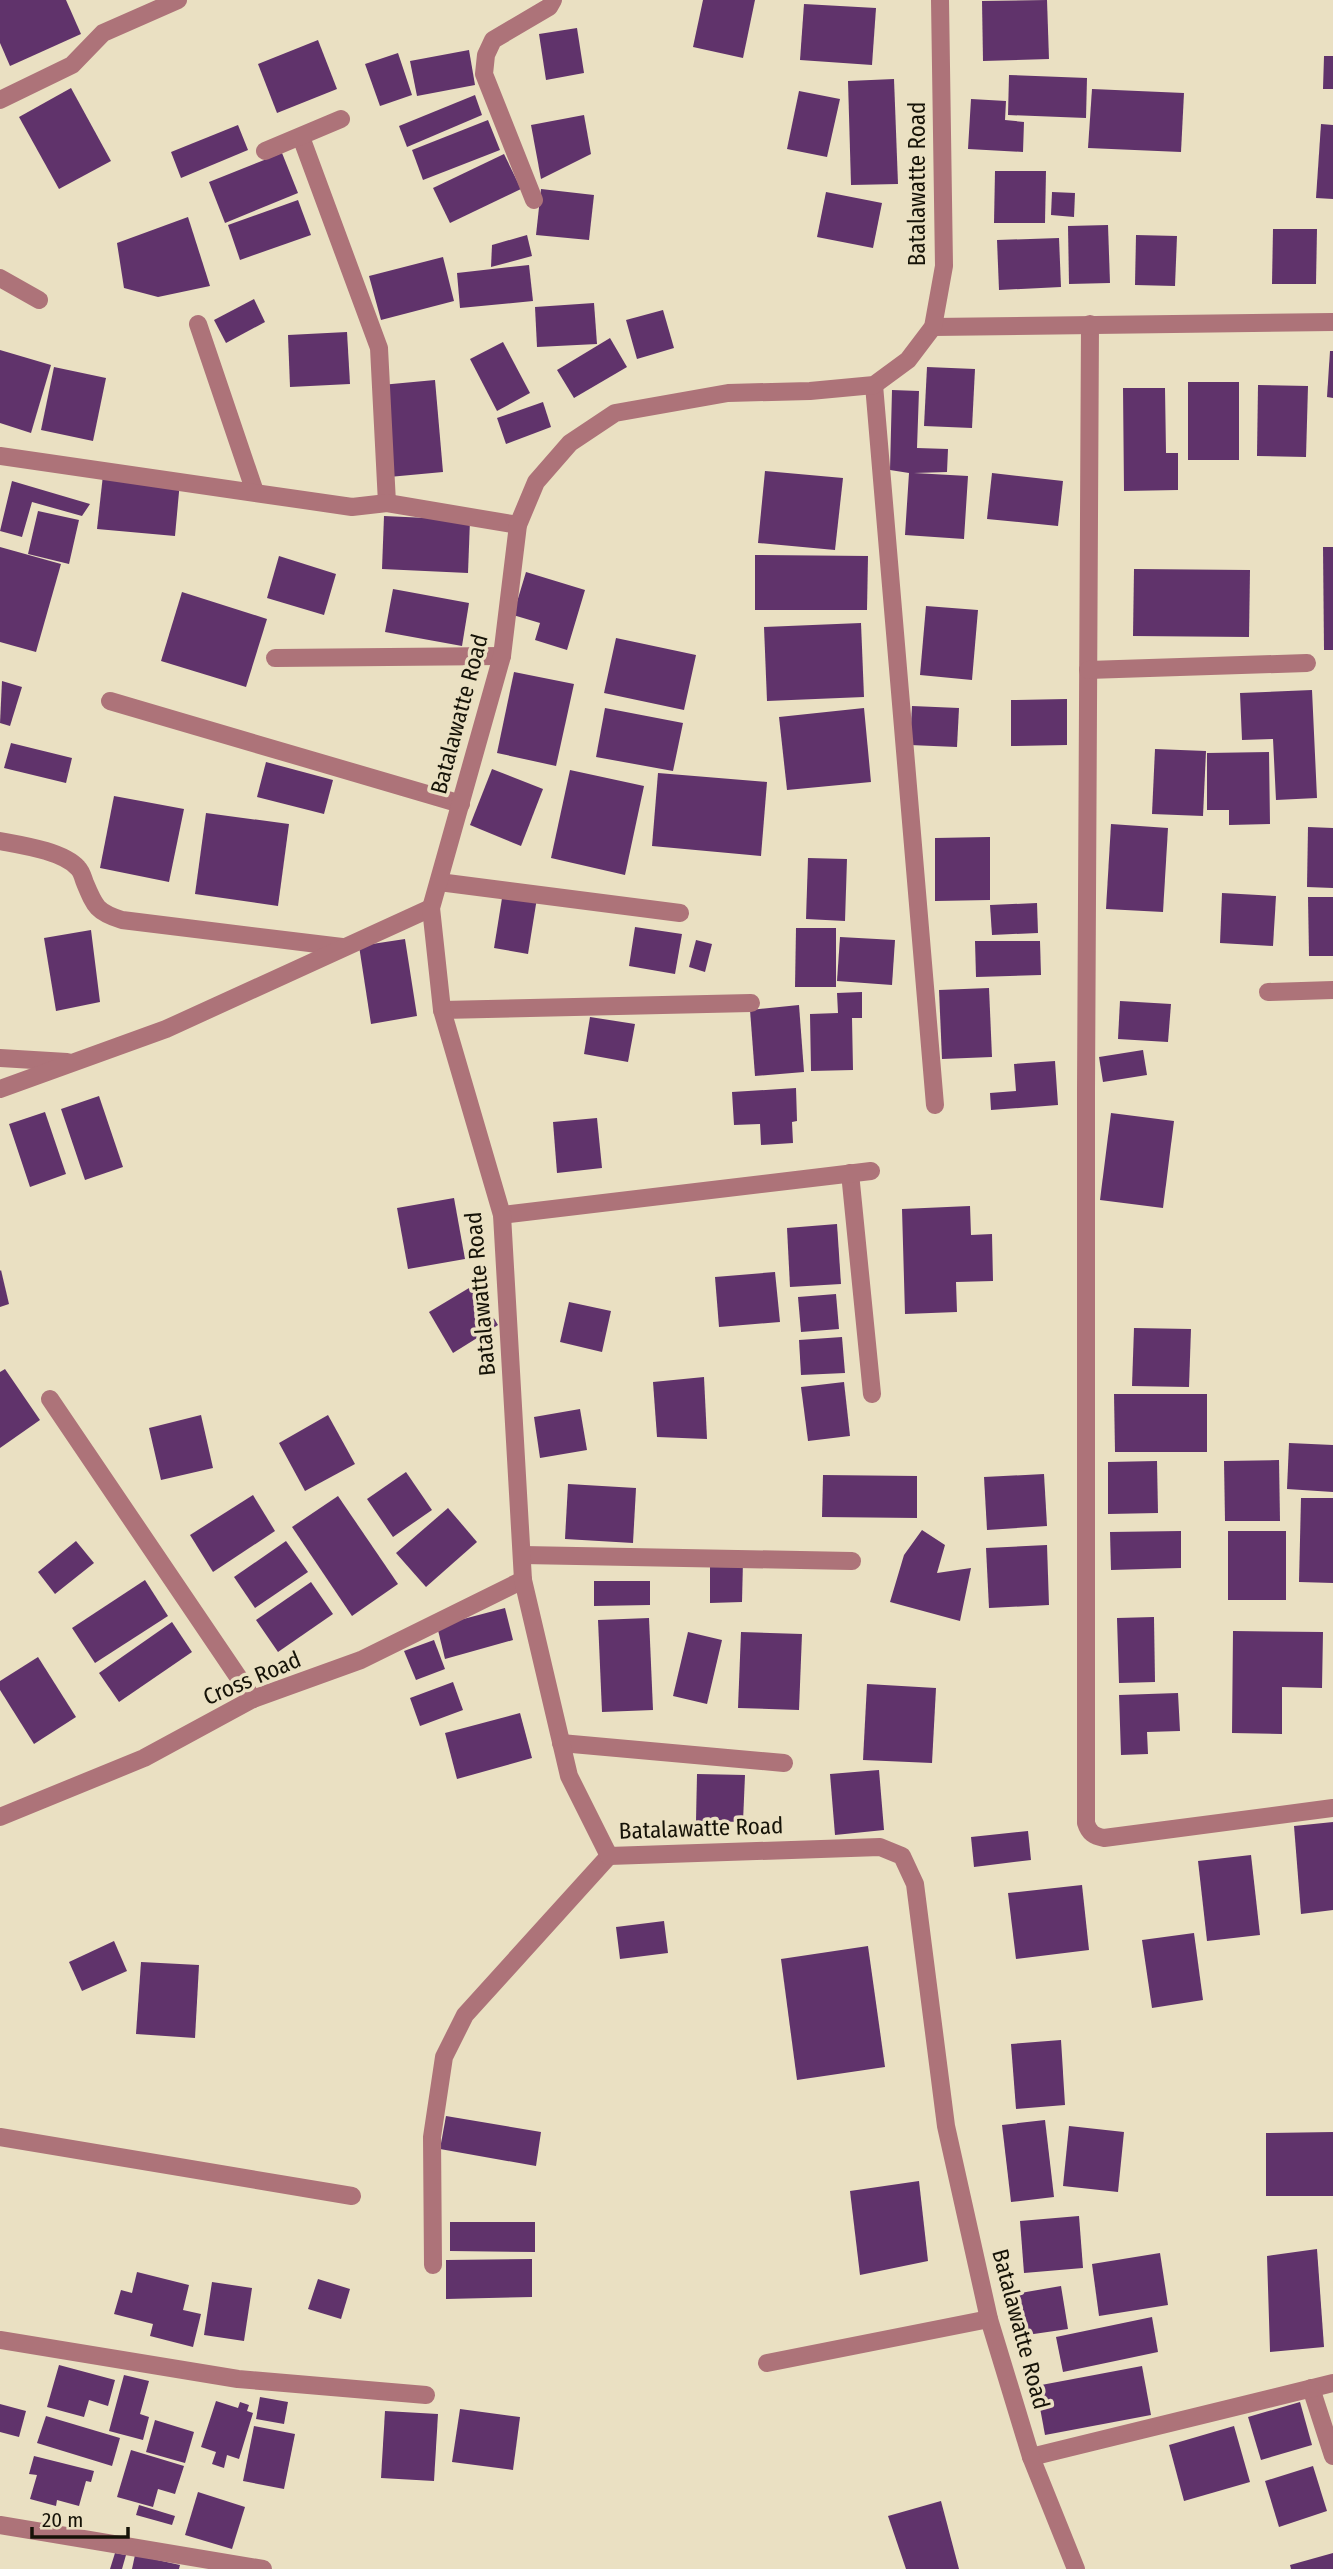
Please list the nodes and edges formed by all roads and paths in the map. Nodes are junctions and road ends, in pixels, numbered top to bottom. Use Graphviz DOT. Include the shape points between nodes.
graph roads {
  1 [pos="178,0"];
  2 [pos="553,0"];
  3 [pos="940,0"];
  4 [pos="0,100"];
  5 [pos="341,119"];
  6 [pos="301,137"];
  7 [pos="265,151"];
  8 [pos="534,200"];
  9 [pos="0,278"];
  10 [pos="39,300"];
  11 [pos="1333,322"];
  12 [pos="198,324"];
  13 [pos="1090,324"];
  14 [pos="933,327"];
  15 [pos="874,385"];
  16 [pos="0,456"];
  17 [pos="255,492"];
  18 [pos="387,503"];
  19 [pos="518,526"];
  20 [pos="502,656"];
  21 [pos="275,657"];
  22 [pos="1307,663"];
  23 [pos="1088,670"];
  24 [pos="110,701"];
  25 [pos="461,804"];
  26 [pos="0,841"];
  27 [pos="439,881"];
  28 [pos="432,908"];
  29 [pos="680,913"];
  30 [pos="342,947"];
  31 [pos="1333,990"];
  32 [pos="1268,992"];
  33 [pos="751,1003"];
  34 [pos="442,1010"];
  35 [pos="0,1058"];
  36 [pos="74,1062"];
  37 [pos="0,1089"];
  38 [pos="935,1105"];
  39 [pos="871,1171"];
  40 [pos="850,1173"];
  41 [pos="502,1215"];
  42 [pos="872,1394"];
  43 [pos="50,1399"];
  44 [pos="523,1555"];
  45 [pos="852,1561"];
  46 [pos="523,1580"];
  47 [pos="253,1699"];
  48 [pos="561,1743"];
  49 [pos="784,1763"];
  50 [pos="1333,1808"];
  51 [pos="0,1817"];
  52 [pos="609,1856"];
  53 [pos="0,2137"];
  54 [pos="352,2196"];
  55 [pos="433,2265"];
  56 [pos="989,2319"];
  57 [pos="0,2340"];
  58 [pos="767,2363"];
  59 [pos="1333,2383"];
  60 [pos="1311,2388"];
  61 [pos="426,2395"];
  62 [pos="1031,2456"];
  63 [pos="1333,2456"];
  64 [pos="0,2525"];
  65 [pos="263,2569"];
  66 [pos="1076,2569"];
  1 -- 4 [label="street" via="103,33 72,65"];
  2 -- 8 [label="street" via="549,7 493,40 484,74"];
  3 -- 14 [label="street, Batalawatte Road" via="944,266"];
  5 -- 6 [label="street"];
  6 -- 7 [label="street"];
  6 -- 18 [label="street" via="379,348"];
  9 -- 10 [label="street"];
  11 -- 13 [label="street"];
  12 -- 17 [label="street"];
  13 -- 14 [label="street"];
  13 -- 23 [label="street"];
  14 -- 15 [label="street, Batalawatte Road" via="908,360"];
  15 -- 19 [label="street, Batalawatte Road" via="728,393 615,413 570,443 536,482"];
  15 -- 38 [label="street"];
  16 -- 17 [label="street"];
  17 -- 18 [label="street" via="352,507"];
  18 -- 19 [label="street"];
  19 -- 20 [label="street, Batalawatte Road"];
  20 -- 21 [label="street"];
  20 -- 25 [label="street, Batalawatte Road"];
  22 -- 23 [label="street"];
  23 -- 50 [label="street" via="1086,1823 1095,1836 1104,1838"];
  24 -- 25 [label="street"];
  25 -- 27 [label="street, Batalawatte Road"];
  26 -- 30 [label="street" via="68,860 79,869 94,906 105,915"];
  27 -- 28 [label="street, Batalawatte Road"];
  27 -- 29 [label="street"];
  28 -- 30 [label="street"];
  28 -- 34 [label="street, Batalawatte Road"];
  30 -- 36 [label="street" via="166,1029"];
  31 -- 32 [label="street"];
  33 -- 34 [label="street"];
  34 -- 41 [label="street, Batalawatte Road"];
  35 -- 36 [label="street"];
  36 -- 37 [label="street"];
  39 -- 40 [label="street"];
  40 -- 41 [label="street"];
  40 -- 42 [label="street"];
  41 -- 44 [label="street, Batalawatte Road"];
  43 -- 47 [label="street"];
  44 -- 45 [label="street"];
  44 -- 46 [label="street, Batalawatte Road"];
  46 -- 47 [label="street, Cross Road" via="361,1660"];
  46 -- 48 [label="street, Batalawatte Road"];
  47 -- 51 [label="street, Cross Road" via="144,1758"];
  48 -- 49 [label="street"];
  48 -- 52 [label="street, Batalawatte Road" via="569,1776"];
  52 -- 55 [label="street" via="465,2015 444,2057 432,2137"];
  52 -- 56 [label="street, Batalawatte Road" via="880,1847 902,1856 915,1884 946,2126"];
  53 -- 54 [label="street"];
  56 -- 58 [label="street"];
  56 -- 62 [label="street, Batalawatte Road"];
  57 -- 61 [label="street" via="238,2379"];
  59 -- 60 [label="street"];
  60 -- 62 [label="street"];
  60 -- 63 [label="street"];
  62 -- 66 [label="street, Batalawatte Road"];
  64 -- 65 [label="street"];
}
